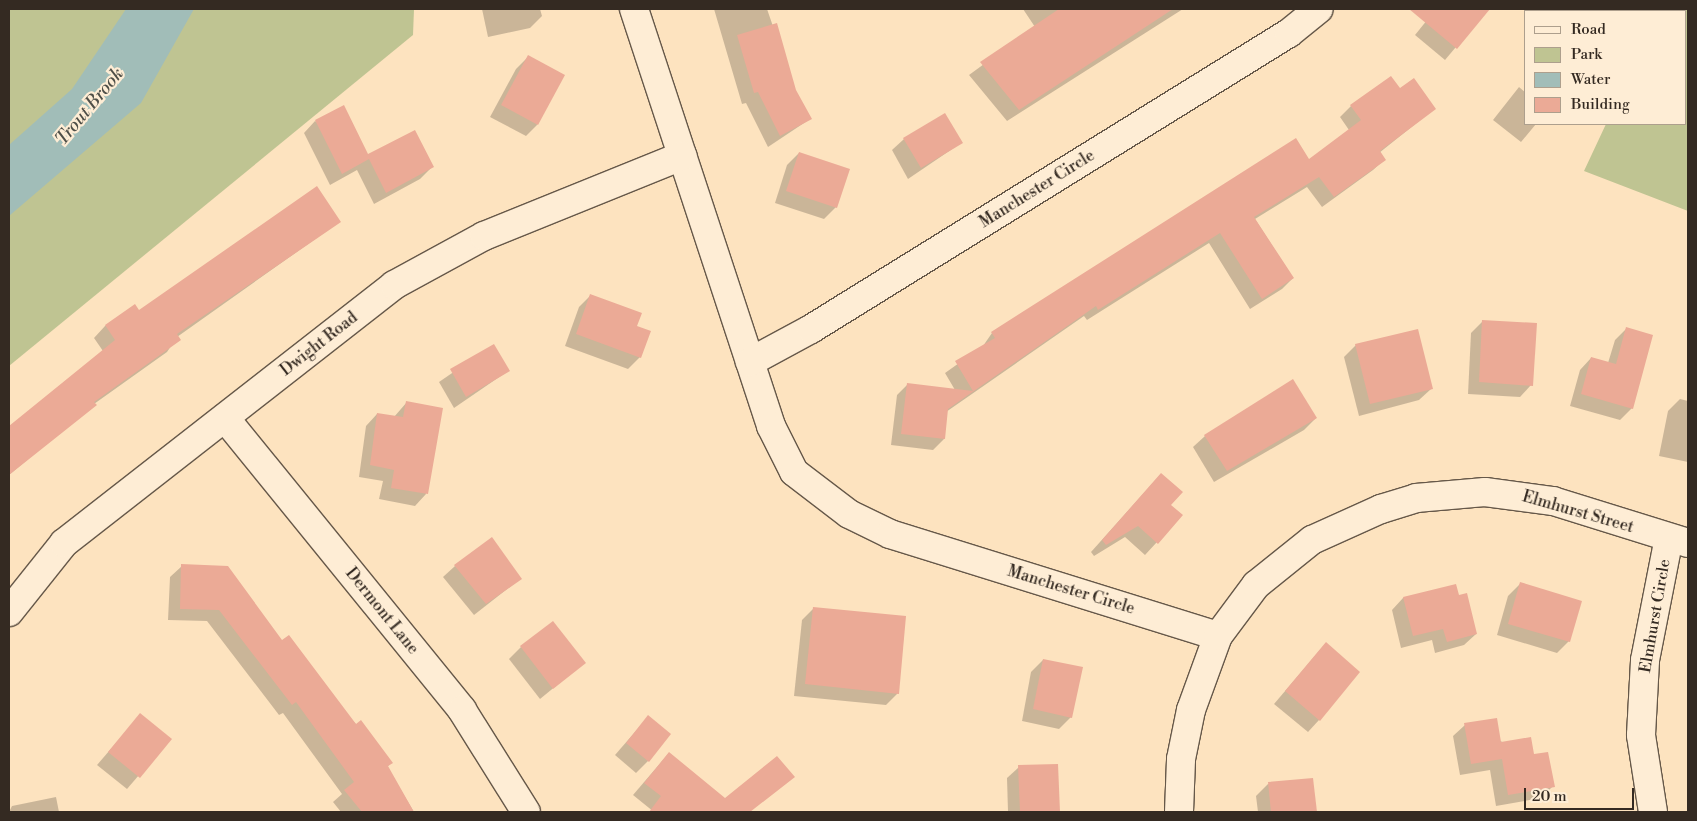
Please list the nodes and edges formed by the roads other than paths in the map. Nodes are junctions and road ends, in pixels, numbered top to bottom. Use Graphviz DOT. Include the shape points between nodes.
graph roads {
  1 [pos="634,9"];
  2 [pos="1319,9"];
  3 [pos="682,156"];
  4 [pos="750,362"];
  5 [pos="225,418"];
  6 [pos="1679,541"];
  7 [pos="9,612"];
  8 [pos="1218,636"];
  9 [pos="526,812"];
  10 [pos="1179,812"];
  11 [pos="1653,812"];
  1 -- 3 [label="street, Manchester Circle"];
  2 -- 4 [label="street, Manchester Circle" via="1289,33 812,329"];
  3 -- 4 [label="street, Manchester Circle"];
  3 -- 5 [label="street, Dwight Road" via="484,236 394,285"];
  4 -- 8 [label="street, Manchester Circle" via="771,426 794,472 849,514 890,534"];
  5 -- 7 [label="street, Dwight Road" via="64,544"];
  5 -- 9 [label="street, Dermont Lane" via="462,710"];
  6 -- 8 [label="street, Elmhurst Street" via="1517,494 1451,493 1416,498 1381,508 1312,540 1256,586"];
  6 -- 11 [label="street, Elmhurst Circle" via="1645,660 1641,735"];
  8 -- 10 [label="street, Elmhurst Street" via="1191,710 1181,759"];
}
